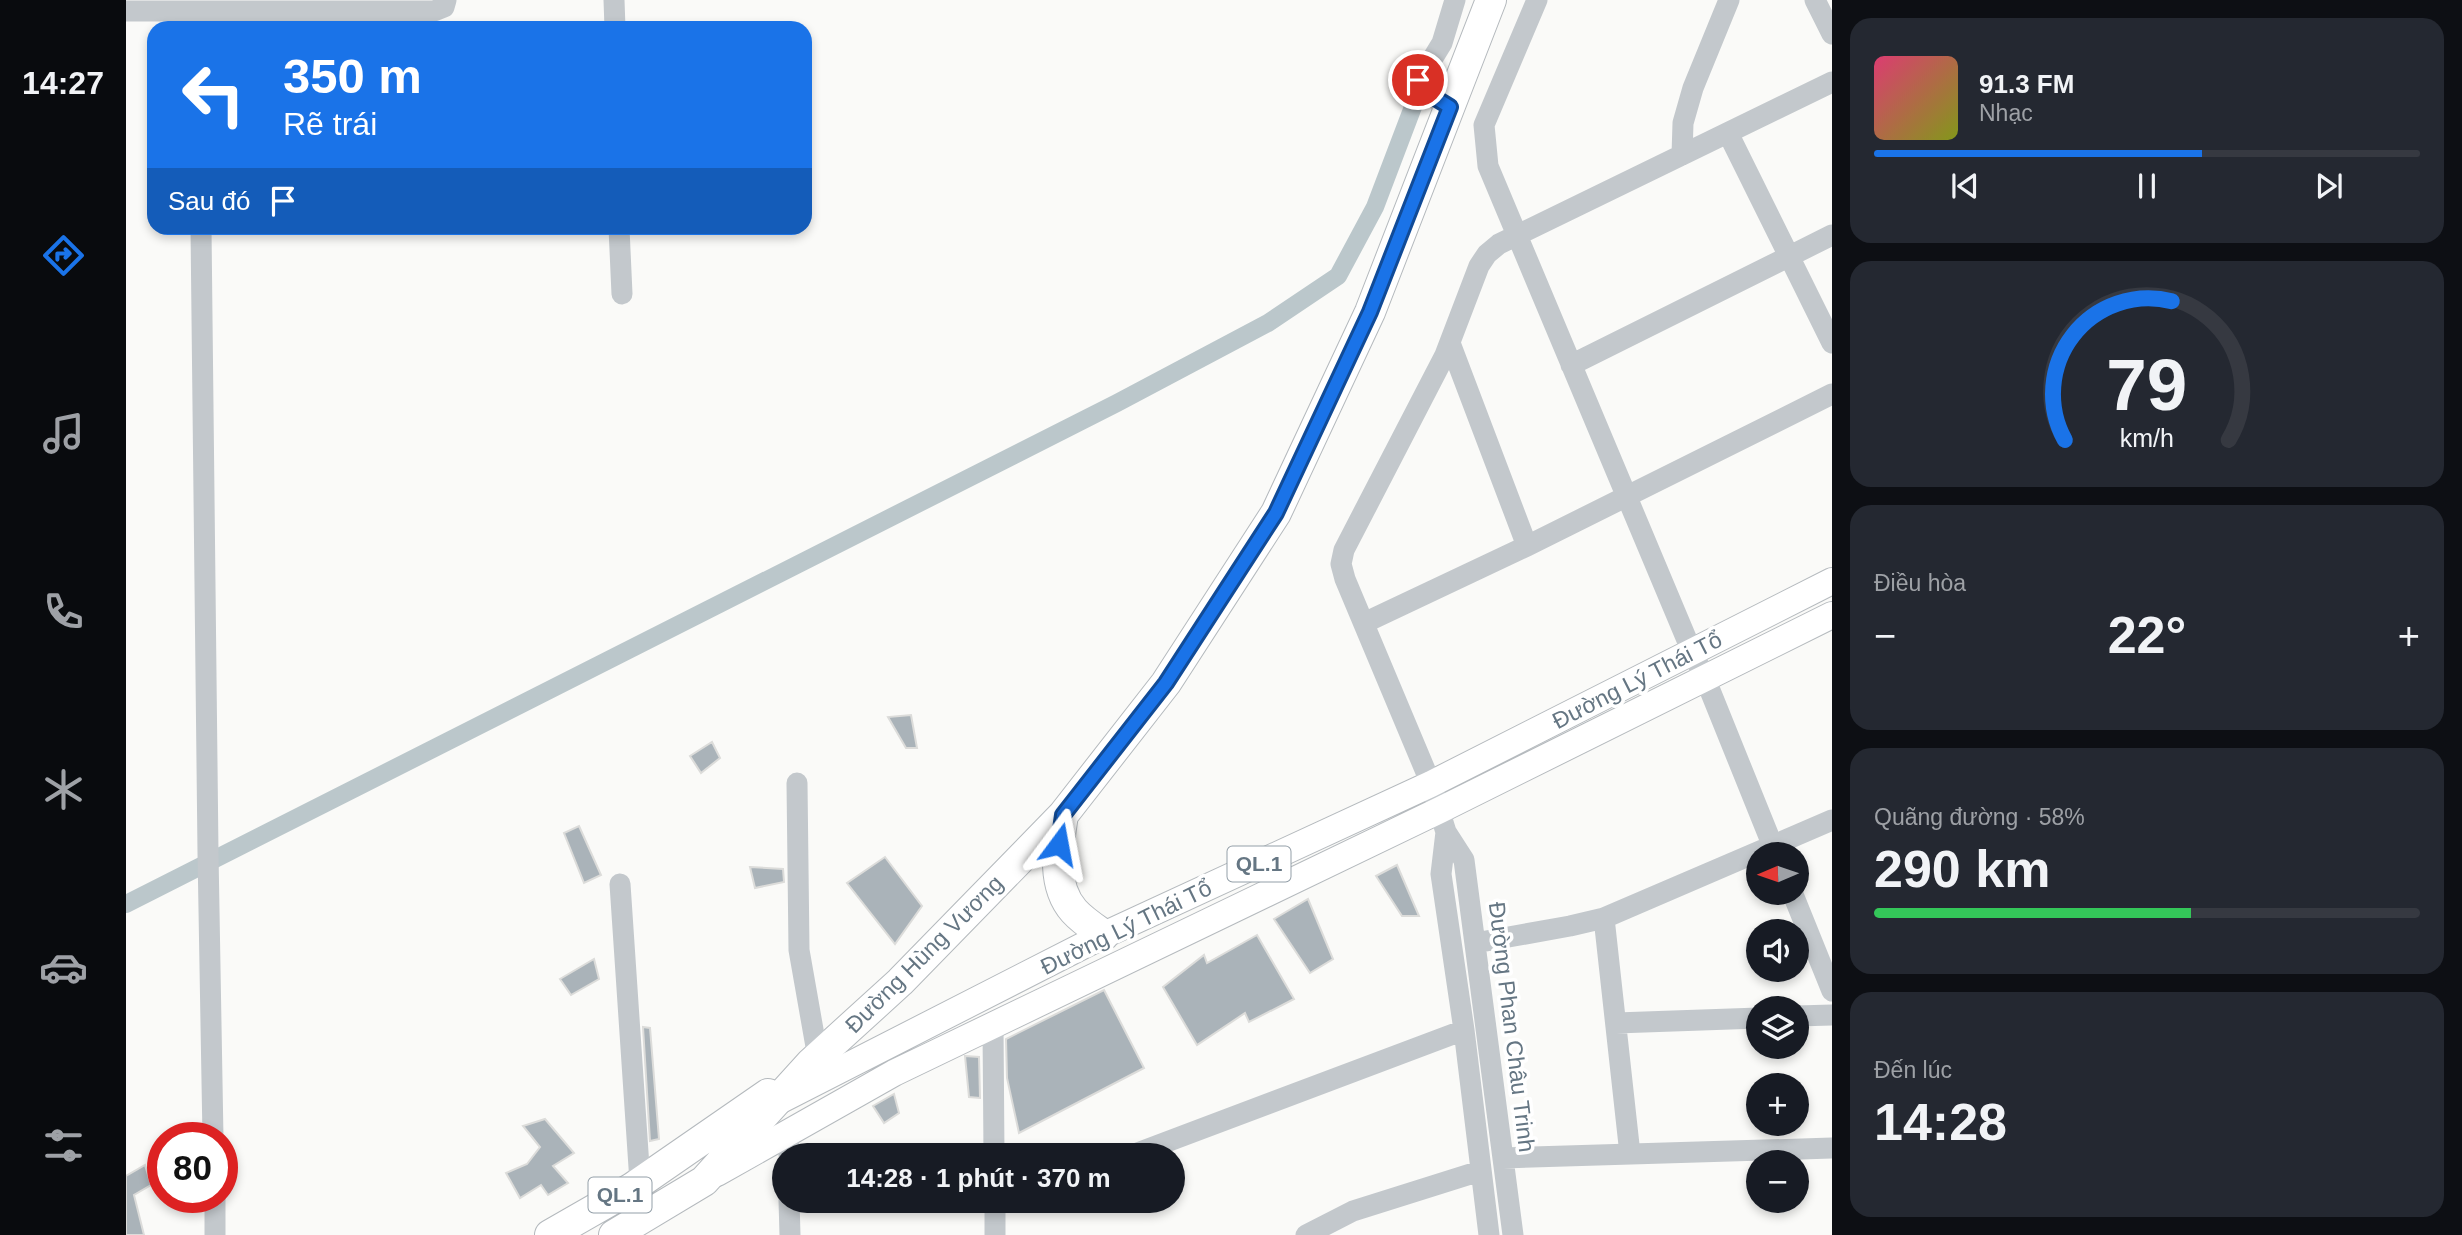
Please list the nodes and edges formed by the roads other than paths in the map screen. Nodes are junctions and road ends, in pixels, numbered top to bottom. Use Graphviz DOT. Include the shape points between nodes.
graph roads {
  1 [pos="446,0"];
  2 [pos="614,0"];
  3 [pos="1455,0"];
  4 [pos="1491,0"];
  5 [pos="1537,0"];
  6 [pos="1729,0"];
  7 [pos="1815,0"];
  8 [pos="126,11"];
  9 [pos="205,13"];
  10 [pos="615,21"];
  11 [pos="1832,34"];
  12 [pos="1832,82"];
  13 [pos="1439,101"];
  14 [pos="1728,133"];
  15 [pos="1682,155"];
  16 [pos="201,235"];
  17 [pos="620,235"];
  18 [pos="1832,235"];
  19 [pos="1517,236"];
  20 [pos="1789,257"];
  21 [pos="622,294"];
  22 [pos="1450,343"];
  23 [pos="1832,343"];
  24 [pos="1571,365"];
  25 [pos="1832,394"];
  26 [pos="1626,497"];
  27 [pos="1527,546"];
  28 [pos="1832,581"];
  29 [pos="1832,615"];
  30 [pos="1364,622"];
  31 [pos="1692,652"];
  32 [pos="1705,678"];
  33 [pos="797,783"];
  34 [pos="1431,784"];
  35 [pos="1063,815"];
  36 [pos="1832,820"];
  37 [pos="1443,821"];
  38 [pos="1772,842"];
  39 [pos="1790,842"];
  40 [pos="1746,862"];
  41 [pos="620,884"];
  42 [pos="1797,905"];
  43 [pos="1604,918"];
  44 [pos="1104,935"];
  45 [pos="1475,943"];
  46 [pos="1069,953"];
  47 [pos="1083,982"];
  48 [pos="1832,990"];
  49 [pos="1832,1015"];
  50 [pos="1809,1016"];
  51 [pos="1746,1018"];
  52 [pos="1616,1023"];
  53 [pos="993,1027"];
  54 [pos="1464,1030"];
  55 [pos="814,1061"];
  56 [pos="775,1104"];
  57 [pos="214,1122"];
  58 [pos="788,1143"];
  59 [pos="994,1143"];
  60 [pos="1164,1143"];
  61 [pos="1832,1148"];
  62 [pos="688,1150"];
  63 [pos="772,1150"];
  64 [pos="1630,1154"];
  65 [pos="1503,1158"];
  66 [pos="1480,1171"];
  67 [pos="704,1181"];
  68 [pos="640,1182"];
  69 [pos="215,1213"];
  70 [pos="789,1213"];
  71 [pos="998,1213"];
  72 [pos="617,1234"];
  73 [pos="215,1235"];
  74 [pos="550,1235"];
  75 [pos="790,1235"];
  76 [pos="995,1235"];
  77 [pos="1306,1235"];
  78 [pos="1489,1235"];
  79 [pos="1513,1235"];
  1 -- 9 [label="street" via="444,7 434,11"];
  2 -- 10 [label="street"];
  3 -- 13 [label="street" via="1442,43 1417,82 1417,87"];
  4 -- 13 [label="highway, Đường Hùng Vương / QL.1"];
  5 -- 19 [label="street" via="1484,125 1488,166"];
  6 -- 15 [label="street" via="1693,88 1683,123"];
  7 -- 11 [label="street"];
  8 -- 9 [label="street"];
  12 -- 14 [label="street, Đường Phan Châu Trinh"];
  13 -- 35 [label="highway, Đường Hùng Vương / QL.1" via="1370,312 1276,513 1166,683"];
  14 -- 15 [label="street, Đường Phan Châu Trinh"];
  14 -- 20 [label="street"];
  15 -- 19 [label="street, Đường Phan Châu Trinh"];
  16 -- 57 [label="street"];
  17 -- 21 [label="street"];
  18 -- 20 [label="street"];
  19 -- 22 [label="street, Đường Phan Châu Trinh" via="1499,244 1479,266"];
  19 -- 24 [label="street"];
  20 -- 23 [label="street"];
  20 -- 24 [label="street"];
  22 -- 27 [label="street"];
  22 -- 30 [label="street, Đường Phan Châu Trinh" via="1344,550 1345,579"];
  24 -- 26 [label="street"];
  25 -- 26 [label="street"];
  26 -- 27 [label="street"];
  26 -- 31 [label="street"];
  27 -- 30 [label="street"];
  28 -- 31 [label="main road, Đường Lý Thái Tổ / QL.1"];
  29 -- 32 [label="main road, Đường Lý Thái Tổ / QL.1"];
  30 -- 34 [label="street, Đường Phan Châu Trinh"];
  31 -- 32 [label="street"];
  31 -- 34 [label="main road, Đường Lý Thái Tổ / QL.1"];
  32 -- 37 [label="main road, Đường Lý Thái Tổ / QL.1"];
  32 -- 38 [label="street"];
  33 -- 55 [label="street" via="799,950"];
  34 -- 37 [label="street, Đường Phan Châu Trinh"];
  34 -- 44 [label="main road, Đường Lý Thái Tổ / QL.1"];
  35 -- 44 [label="highway" via="1059,877 1063,895 1074,912"];
  35 -- 55 [label="highway, Đường Hùng Vương / QL.1" via="900,982"];
  36 -- 39 [label="street"];
  37 -- 45 [label="street, Đường Phan Châu Trinh" via="1464,860"];
  37 -- 47 [label="main road, Đường Lý Thái Tổ / QL.1"];
  37 -- 54 [label="street, Đường Phan Châu Trinh" via="1441,874"];
  40 -- 43 [label="street"];
  41 -- 68 [label="street"];
  42 -- 48 [label="street"];
  43 -- 45 [label="street"];
  43 -- 52 [label="street"];
  44 -- 46 [label="main road, Đường Lý Thái Tổ / QL.1"];
  45 -- 65 [label="street, Đường Phan Châu Trinh"];
  46 -- 47 [label="main road"];
  46 -- 56 [label="main road, Đường Lý Thái Tổ / QL.1"];
  47 -- 53 [label="main road, Đường Lý Thái Tổ / QL.1"];
  49 -- 50 [label="street"];
  51 -- 52 [label="street"];
  52 -- 64 [label="street"];
  53 -- 58 [label="main road, Đường Lý Thái Tổ / QL.1" via="894,1073"];
  53 -- 59 [label="street"];
  54 -- 60 [label="street"];
  54 -- 66 [label="street, Đường Phan Châu Trinh"];
  55 -- 56 [label="highway, Đường Hùng Vương / QL.1"];
  55 -- 62 [label="highway, Đường Hùng Vương / QL.1"];
  56 -- 62 [label="main road, Đường Lý Thái Tổ / QL.1"];
  56 -- 67 [label="highway, Đường Hùng Vương / QL.1"];
  61 -- 64 [label="street"];
  62 -- 68 [label="highway, Đường Hùng Vương / QL.1"];
  63 -- 67 [label="main road, Đường Lý Thái Tổ / QL.1"];
  64 -- 65 [label="street"];
  65 -- 79 [label="street, Đường Phan Châu Trinh"];
  66 -- 77 [label="street" via="1353,1211"];
  66 -- 78 [label="street, Đường Phan Châu Trinh"];
  67 -- 72 [label="highway, Đường Hùng Vương / QL.1"];
  68 -- 74 [label="highway, Đường Hùng Vương / QL.1"];
  69 -- 73 [label="street"];
  70 -- 75 [label="street"];
  71 -- 76 [label="street"];
}
